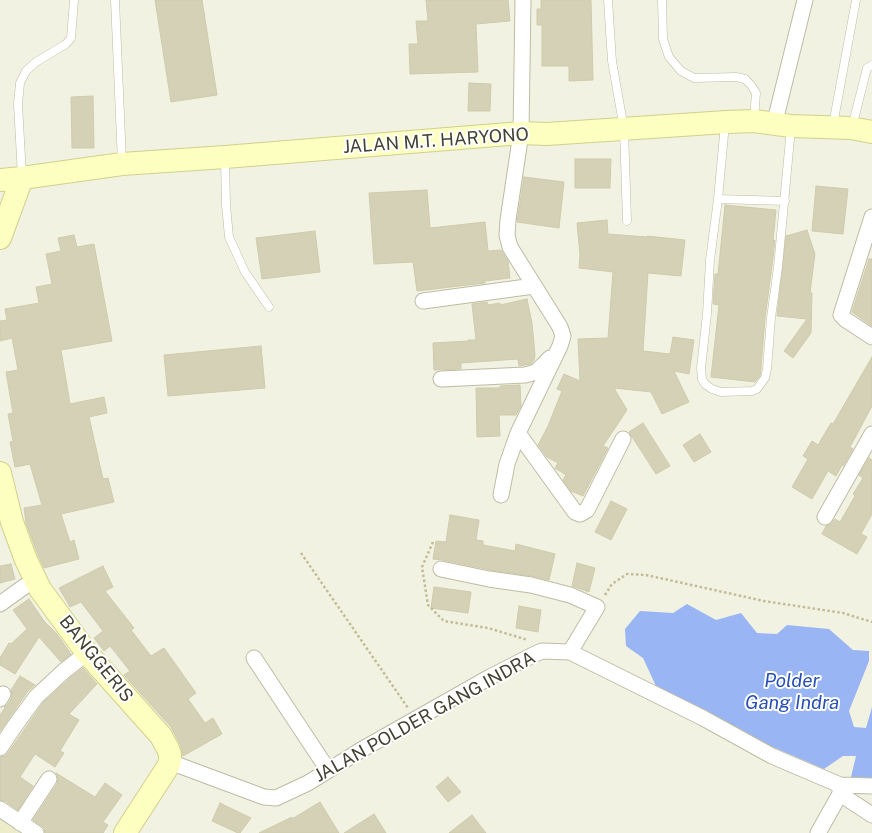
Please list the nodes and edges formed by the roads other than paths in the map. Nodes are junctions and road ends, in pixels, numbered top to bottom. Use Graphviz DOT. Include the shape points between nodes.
graph roads {
  1 [pos="74,0"];
  2 [pos="115,0"];
  3 [pos="523,0"];
  4 [pos="608,0"];
  5 [pos="662,0"];
  6 [pos="805,0"];
  7 [pos="856,0"];
  8 [pos="872,66"];
  9 [pos="726,122"];
  10 [pos="773,124"];
  11 [pos="624,129"];
  12 [pos="852,129"];
  13 [pos="521,133"];
  14 [pos="225,157"];
  15 [pos="122,164"];
  16 [pos="22,178"];
  17 [pos="0,180"];
  18 [pos="718,199"];
  19 [pos="785,201"];
  20 [pos="872,217"];
  21 [pos="627,222"];
  22 [pos="0,238"];
  23 [pos="534,286"];
  24 [pos="423,301"];
  25 [pos="269,307"];
  26 [pos="872,337"];
  27 [pos="560,346"];
  28 [pos="441,379"];
  29 [pos="518,432"];
  30 [pos="872,434"];
  31 [pos="623,439"];
  32 [pos="0,472"];
  33 [pos="501,495"];
  34 [pos="825,517"];
  35 [pos="6,524"];
  36 [pos="441,569"];
  37 [pos="35,579"];
  38 [pos="0,604"];
  39 [pos="570,652"];
  40 [pos="87,653"];
  41 [pos="254,658"];
  42 [pos="0,748"];
  43 [pos="170,762"];
  44 [pos="328,770"];
  45 [pos="49,779"];
  46 [pos="872,786"];
  47 [pos="840,789"];
  48 [pos="0,809"];
  49 [pos="872,816"];
  50 [pos="20,822"];
  51 [pos="36,833"];
  52 [pos="125,833"];
  53 [pos="818,833"];
  1 -- 16 [label="lane" via="71,38 36,62 20,83"];
  2 -- 15 [label="lane"];
  3 -- 13 [label="street"];
  4 -- 11 [label="lane" via="612,62"];
  5 -- 10 [label="lane" via="663,39 669,57 681,71 694,78 745,79"];
  6 -- 10 [label="street"];
  7 -- 12 [label="lane"];
  8 -- 12 [label="lane" via="867,68"];
  9 -- 10 [label="main road, JALAN M.T. HARYONO"];
  9 -- 11 [label="main road, JALAN M.T. HARYONO"];
  9 -- 18 [label="lane"];
  10 -- 12 [label="main road, JALAN M.T. HARYONO"];
  10 -- 19 [label="lane"];
  11 -- 13 [label="main road, JALAN M.T. HARYONO"];
  11 -- 21 [label="lane"];
  13 -- 14 [label="main road, JALAN M.T. HARYONO"];
  13 -- 23 [label="street" via="507,235"];
  14 -- 15 [label="main road, JALAN M.T. HARYONO"];
  14 -- 25 [label="lane" via="229,238 245,272"];
  15 -- 16 [label="main road, JALAN M.T. HARYONO"];
  16 -- 17 [label="main road, JALAN M.T. HARYONO"];
  16 -- 22 [label="main road"];
  18 -- 19 [label="lane"];
  18 -- 19 [label="lane" via="701,372 705,384 721,392 752,391 764,378"];
  20 -- 26 [label="street" via="841,314"];
  23 -- 24 [label="street"];
  23 -- 27 [label="street" via="560,327 563,336"];
  27 -- 28 [label="street" via="536,372"];
  27 -- 29 [label="street"];
  29 -- 31 [label="street" via="575,512 580,514 588,510"];
  29 -- 33 [label="street"];
  30 -- 34 [label="street"];
  32 -- 35 [label="main road, BANGGERIS"];
  35 -- 37 [label="main road, BANGGERIS"];
  36 -- 39 [label="street" via="531,585 570,595 598,607"];
  37 -- 38 [label="street"];
  37 -- 40 [label="main road, BANGGERIS"];
  39 -- 44 [label="street, JALAN POLDER GANG INDRA" via="542,651 535,654"];
  39 -- 47 [label="street, JALAN POLDER GANG INDRA"];
  40 -- 42 [label="street" via="40,693"];
  40 -- 43 [label="main road, BANGGERIS" via="164,741"];
  41 -- 44 [label="street"];
  43 -- 44 [label="street, JALAN POLDER GANG INDRA" via="271,798 282,796"];
  43 -- 52 [label="main road"];
  45 -- 50 [label="street"];
  46 -- 47 [label="street"];
  47 -- 49 [label="street"];
  47 -- 53 [label="street"];
  48 -- 50 [label="street"];
  50 -- 51 [label="street"];
}
